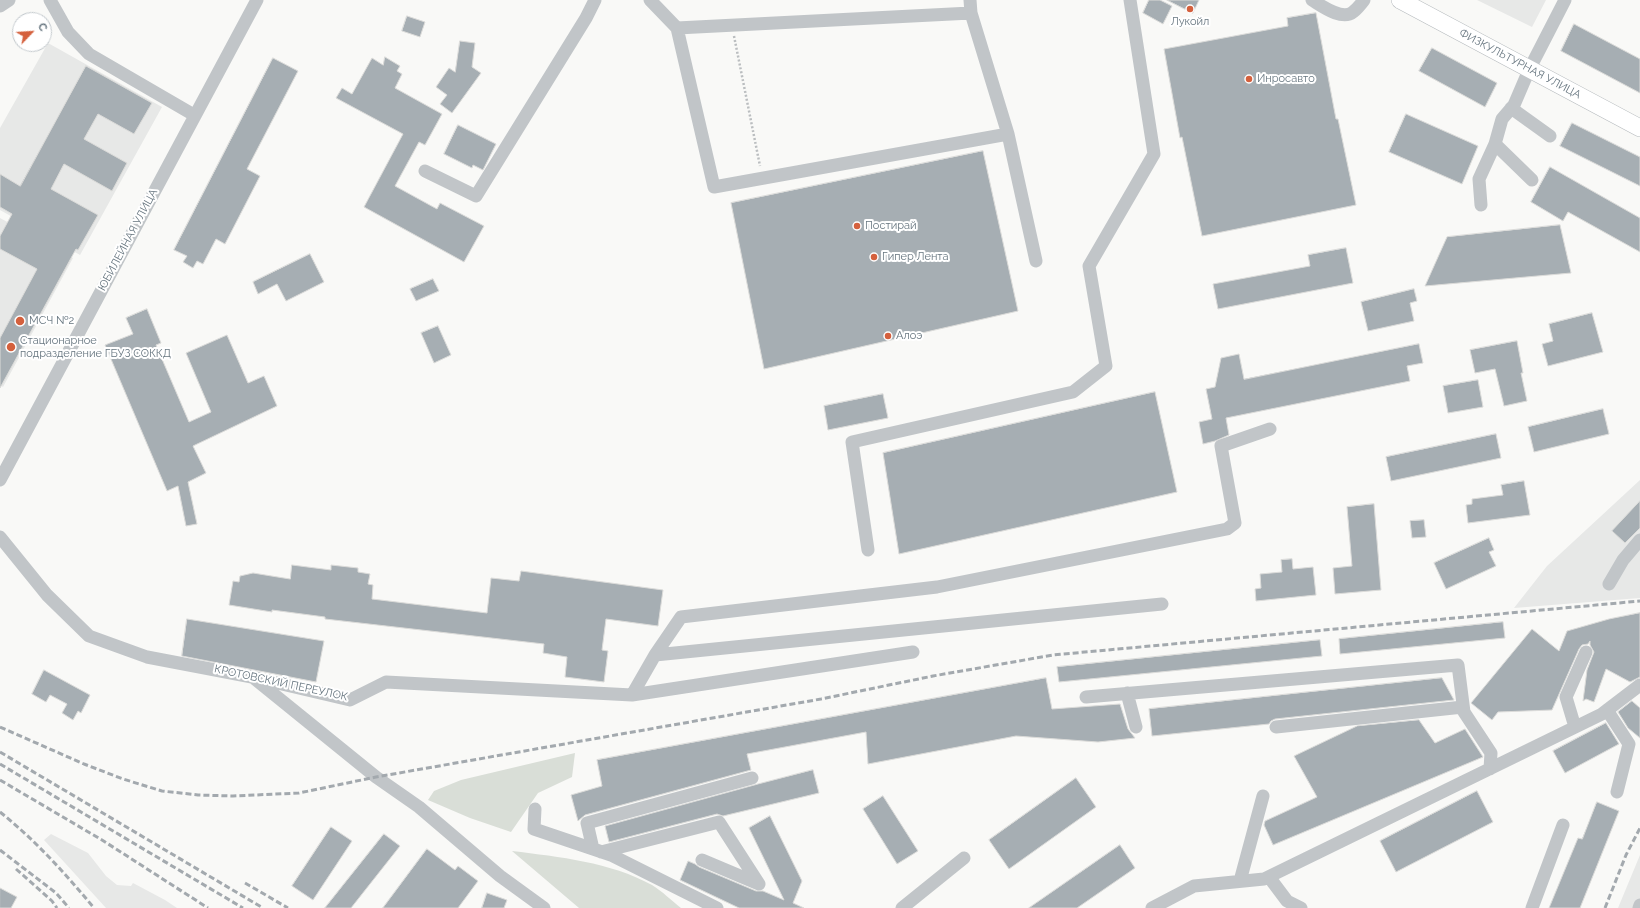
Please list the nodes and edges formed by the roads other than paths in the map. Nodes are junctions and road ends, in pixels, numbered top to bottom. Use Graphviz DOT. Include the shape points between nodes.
graph roads {
  1 [pos="9,0"];
  2 [pos="50,0"];
  3 [pos="257,0"];
  4 [pos="595,0"];
  5 [pos="650,0"];
  6 [pos="970,0"];
  7 [pos="1130,0"];
  8 [pos="1312,0"];
  9 [pos="1364,0"];
  10 [pos="1400,0"];
  11 [pos="1565,0"];
  12 [pos="0,6"];
  13 [pos="970,13"];
  14 [pos="677,28"];
  15 [pos="1529,70"];
  16 [pos="1511,108"];
  17 [pos="194,115"];
  18 [pos="1640,128"];
  19 [pos="1008,134"];
  20 [pos="1550,136"];
  21 [pos="1495,144"];
  22 [pos="425,171"];
  23 [pos="1532,180"];
  24 [pos="1481,205"];
  25 [pos="1036,261"];
  26 [pos="1270,429"];
  27 [pos="0,480"];
  28 [pos="0,537"];
  29 [pos="1640,540"];
  30 [pos="868,550"];
  31 [pos="1609,584"];
  32 [pos="1162,604"];
  33 [pos="913,652"];
  34 [pos="1586,652"];
  35 [pos="655,655"];
  36 [pos="252,677"];
  37 [pos="1639,687"];
  38 [pos="1127,693"];
  39 [pos="632,695"];
  40 [pos="1086,697"];
  41 [pos="1463,707"];
  42 [pos="1607,710"];
  43 [pos="1136,727"];
  44 [pos="1276,727"];
  45 [pos="1575,727"];
  46 [pos="1490,769"];
  47 [pos="752,778"];
  48 [pos="1616,792"];
  49 [pos="1262,796"];
  50 [pos="535,809"];
  51 [pos="1563,825"];
  52 [pos="597,850"];
  53 [pos="964,858"];
  54 [pos="702,860"];
  55 [pos="1269,877"];
  56 [pos="1240,882"];
  57 [pos="1640,905"];
  58 [pos="544,908"];
  59 [pos="717,908"];
  60 [pos="902,908"];
  61 [pos="1152,908"];
  62 [pos="1301,908"];
  63 [pos="1532,908"];
  64 [pos="1639,908"];
  1 -- 12 [label="street"];
  2 -- 17 [label="street" via="68,32 89,54"];
  3 -- 17 [label="street, ЮБИЛЕЙНАЯ УЛИЦА"];
  4 -- 22 [label="street" via="476,196"];
  5 -- 14 [label="street"];
  6 -- 13 [label="street"];
  7 -- 30 [label="street" via="1154,154 1089,266 1106,366 1073,392 852,442"];
  8 -- 9 [label="street" via="1346,16 1353,13"];
  10 -- 15 [label="main road, ФИЗКУЛЬТУРНАЯ УЛИЦА"];
  11 -- 15 [label="street"];
  13 -- 14 [label="street"];
  13 -- 19 [label="street"];
  14 -- 19 [label="street" via="714,187"];
  15 -- 16 [label="street"];
  15 -- 18 [label="main road, ФИЗКУЛЬТУРНАЯ УЛИЦА"];
  16 -- 20 [label="street"];
  16 -- 21 [label="street" via="1502,119"];
  17 -- 27 [label="street, ЮБИЛЕЙНАЯ УЛИЦА"];
  19 -- 25 [label="street"];
  21 -- 23 [label="street"];
  21 -- 24 [label="street" via="1479,179"];
  26 -- 35 [label="street" via="1221,446 1235,523 1227,529 937,587 680,617"];
  28 -- 36 [label="street, КРОТОВСКИЙ ПЕРЕУЛОК" via="48,595 89,636 147,657"];
  29 -- 31 [label="street" via="1623,560"];
  32 -- 35 [label="street"];
  33 -- 39 [label="street, КРОТОВСКИЙ ПЕРЕУЛОК"];
  34 -- 45 [label="street" via="1566,697"];
  35 -- 39 [label="street"];
  36 -- 39 [label="street, КРОТОВСКИЙ ПЕРЕУЛОК" via="350,700 386,682"];
  36 -- 58 [label="street" via="376,777 419,807 500,876"];
  37 -- 42 [label="street"];
  38 -- 40 [label="street"];
  38 -- 41 [label="street" via="1458,665"];
  38 -- 43 [label="street"];
  41 -- 44 [label="street"];
  41 -- 46 [label="street" via="1491,753"];
  42 -- 45 [label="street"];
  42 -- 48 [label="street" via="1629,744"];
  45 -- 46 [label="street"];
  46 -- 55 [label="street"];
  47 -- 52 [label="street" via="587,823"];
  49 -- 56 [label="street"];
  50 -- 52 [label="street" via="534,829"];
  51 -- 63 [label="street"];
  52 -- 54 [label="street" via="720,822 759,884"];
  52 -- 59 [label="street"];
  53 -- 60 [label="street"];
  55 -- 56 [label="street"];
  55 -- 62 [label="street" via="1287,901"];
  56 -- 61 [label="street" via="1194,886"];
  57 -- 64 [label="street"];
}
